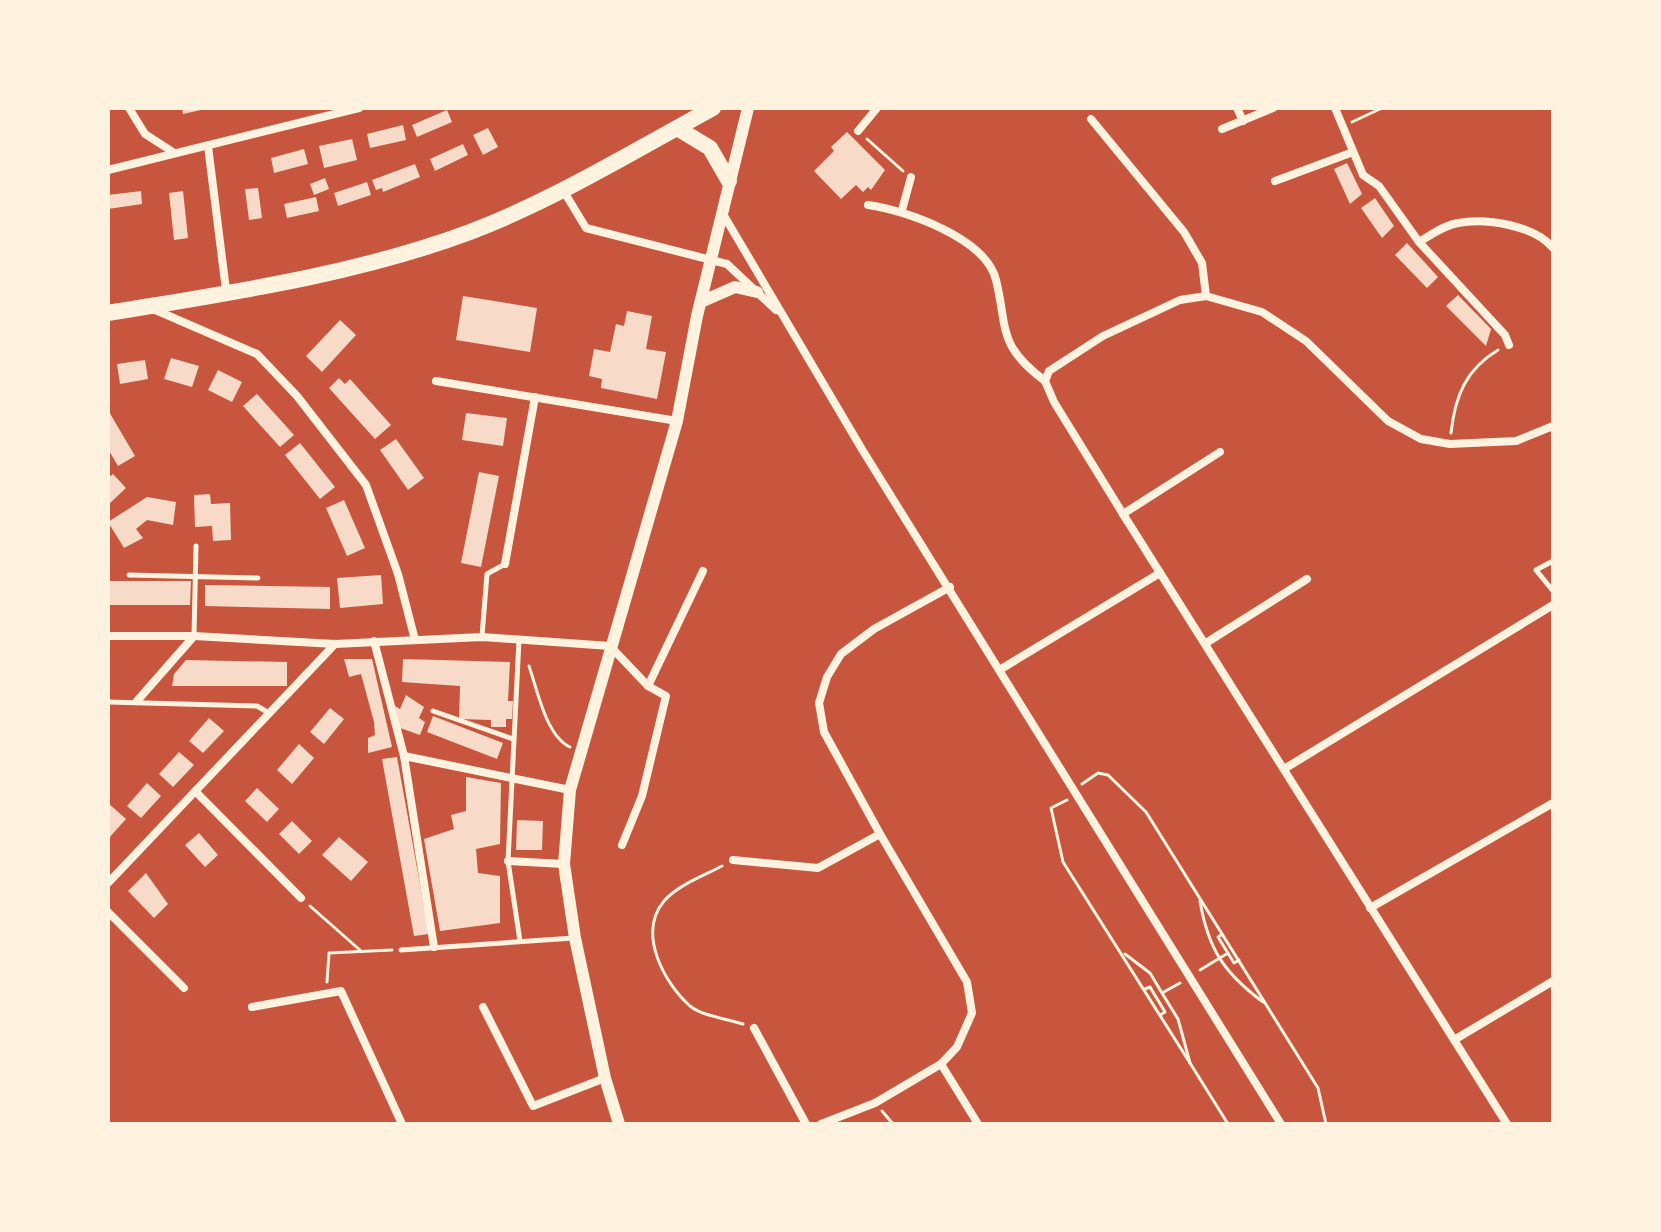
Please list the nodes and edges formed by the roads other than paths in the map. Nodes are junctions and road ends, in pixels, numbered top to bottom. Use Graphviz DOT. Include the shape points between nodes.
graph roads {
  1 [pos="129,108"];
  2 [pos="359,108"];
  3 [pos="713,108"];
  4 [pos="748,108"];
  5 [pos="1237,108"];
  6 [pos="1273,108"];
  7 [pos="1335,108"];
  8 [pos="870,110"];
  9 [pos="1091,119"];
  10 [pos="1243,121"];
  11 [pos="677,128"];
  12 [pos="1222,129"];
  13 [pos="858,131"];
  14 [pos="208,146"];
  15 [pos="173,152"];
  16 [pos="1353,152"];
  17 [pos="108,170"];
  18 [pos="911,177"];
  19 [pos="729,181"];
  20 [pos="1275,181"];
  21 [pos="562,188"];
  22 [pos="868,205"];
  23 [pos="902,210"];
  24 [pos="723,214"];
  25 [pos="1551,241"];
  26 [pos="1419,242"];
  27 [pos="711,259"];
  28 [pos="226,290"];
  29 [pos="757,292"];
  30 [pos="1206,296"];
  31 [pos="703,301"];
  32 [pos="147,306"];
  33 [pos="108,313"];
  34 [pos="786,319"];
  35 [pos="1509,345"];
  36 [pos="436,381"];
  37 [pos="1045,381"];
  38 [pos="535,397"];
  39 [pos="677,421"];
  40 [pos="1551,431"];
  41 [pos="1220,452"];
  42 [pos="1123,514"];
  43 [pos="196,546"];
  44 [pos="1553,561"];
  45 [pos="505,564"];
  46 [pos="703,571"];
  47 [pos="1160,573"];
  48 [pos="129,575"];
  49 [pos="195,578"];
  50 [pos="258,578"];
  51 [pos="1307,579"];
  52 [pos="950,587"];
  53 [pos="1553,591"];
  54 [pos="1553,605"];
  55 [pos="108,636"];
  56 [pos="194,636"];
  57 [pos="482,637"];
  58 [pos="415,640"];
  59 [pos="519,640"];
  60 [pos="374,641"];
  61 [pos="1206,643"];
  62 [pos="335,644"];
  63 [pos="610,646"];
  64 [pos="1001,669"];
  65 [pos="648,686"];
  66 [pos="137,701"];
  67 [pos="108,702"];
  68 [pos="433,711"];
  69 [pos="270,713"];
  70 [pos="513,739"];
  71 [pos="404,756"];
  72 [pos="1284,769"];
  73 [pos="510,780"];
  74 [pos="570,790"];
  75 [pos="195,791"];
  76 [pos="1553,803"];
  77 [pos="880,834"];
  78 [pos="622,845"];
  79 [pos="733,860"];
  80 [pos="508,861"];
  81 [pos="564,864"];
  82 [pos="108,883"];
  83 [pos="301,898"];
  84 [pos="1370,908"];
  85 [pos="108,912"];
  86 [pos="575,938"];
  87 [pos="520,941"];
  88 [pos="434,947"];
  89 [pos="401,950"];
  90 [pos="1553,981"];
  91 [pos="184,988"];
  92 [pos="252,1007"];
  93 [pos="483,1007"];
  94 [pos="754,1028"];
  95 [pos="1454,1040"];
  96 [pos="941,1064"];
  97 [pos="605,1078"];
  98 [pos="402,1124"];
  99 [pos="619,1124"];
  100 [pos="806,1124"];
  101 [pos="821,1124"];
  102 [pos="978,1124"];
  103 [pos="1281,1124"];
  104 [pos="1507,1124"];
  1 -- 15 [label="street" via="145,134"];
  2 -- 14 [label="street"];
  3 -- 11 [label="main road"];
  4 -- 19 [label="street"];
  5 -- 10 [label="street"];
  6 -- 10 [label="street"];
  7 -- 16 [label="street"];
  8 -- 13 [label="street"];
  9 -- 30 [label="street" via="1184,232 1202,263"];
  10 -- 12 [label="street"];
  11 -- 19 [label="main road" via="710,148"];
  11 -- 21 [label="main road"];
  14 -- 15 [label="street"];
  14 -- 28 [label="street"];
  15 -- 17 [label="street"];
  16 -- 20 [label="street"];
  16 -- 26 [label="street" via="1363,175 1379,186"];
  18 -- 23 [label="street"];
  19 -- 24 [label="street"];
  21 -- 27 [label="street" via="586,228"];
  21 -- 28 [label="main road" via="470,232 383,258"];
  22 -- 23 [label="street"];
  23 -- 37 [label="street" via="980,254 996,277 1004,336"];
  24 -- 27 [label="street"];
  24 -- 34 [label="street"];
  25 -- 26 [label="street" via="1489,222 1456,223"];
  26 -- 35 [label="street"];
  27 -- 29 [label="street" via="736,269"];
  27 -- 31 [label="street"];
  28 -- 32 [label="main road"];
  29 -- 31 [label="street" via="735,287"];
  29 -- 34 [label="street"];
  30 -- 37 [label="street" via="1180,300 1103,336 1049,371"];
  30 -- 40 [label="street" via="1262,312 1306,341 1388,421 1421,439 1450,444 1516,441"];
  31 -- 39 [label="street"];
  32 -- 33 [label="main road"];
  32 -- 58 [label="street" via="257,354 297,396 366,485"];
  34 -- 52 [label="street"];
  36 -- 38 [label="street"];
  37 -- 42 [label="street"];
  38 -- 39 [label="street"];
  38 -- 45 [label="street"];
  39 -- 63 [label="street"];
  41 -- 42 [label="street"];
  42 -- 47 [label="street"];
  43 -- 49 [label="lane"];
  44 -- 53 [label="lane" via="1536,570"];
  45 -- 57 [label="lane" via="487,574"];
  46 -- 65 [label="street"];
  47 -- 61 [label="street"];
  47 -- 64 [label="street"];
  48 -- 49 [label="lane"];
  49 -- 50 [label="lane"];
  49 -- 56 [label="lane"];
  51 -- 61 [label="street"];
  52 -- 64 [label="street"];
  52 -- 77 [label="street" via="874,629 841,654 819,703 824,732"];
  54 -- 72 [label="street"];
  55 -- 56 [label="street"];
  56 -- 62 [label="street"];
  56 -- 66 [label="street"];
  57 -- 58 [label="street"];
  57 -- 59 [label="street"];
  58 -- 60 [label="street"];
  59 -- 63 [label="street"];
  59 -- 70 [label="lane"];
  60 -- 62 [label="street"];
  60 -- 71 [label="street"];
  61 -- 72 [label="street"];
  62 -- 69 [label="street"];
  63 -- 65 [label="street"];
  63 -- 74 [label="street"];
  64 -- 103 [label="street"];
  65 -- 78 [label="street" via="666,696 642,796"];
  66 -- 67 [label="lane"];
  66 -- 69 [label="lane" via="257,706"];
  68 -- 70 [label="lane"];
  69 -- 75 [label="street"];
  70 -- 73 [label="lane"];
  71 -- 73 [label="street"];
  71 -- 88 [label="street"];
  72 -- 84 [label="street"];
  73 -- 74 [label="street"];
  73 -- 80 [label="lane"];
  74 -- 81 [label="street"];
  75 -- 82 [label="street"];
  75 -- 83 [label="street"];
  76 -- 84 [label="street"];
  77 -- 79 [label="street" via="818,868"];
  77 -- 96 [label="street" via="967,982 972,1013 957,1047"];
  80 -- 81 [label="street"];
  80 -- 87 [label="lane"];
  81 -- 86 [label="street"];
  84 -- 95 [label="street"];
  85 -- 91 [label="street"];
  86 -- 87 [label="lane"];
  86 -- 97 [label="street"];
  87 -- 88 [label="lane"];
  88 -- 89 [label="lane"];
  90 -- 95 [label="street"];
  92 -- 98 [label="street" via="341,991"];
  93 -- 97 [label="street" via="533,1106"];
  94 -- 100 [label="street"];
  95 -- 104 [label="street"];
  96 -- 101 [label="street" via="875,1103"];
  96 -- 102 [label="street"];
  97 -- 99 [label="street"];
}
